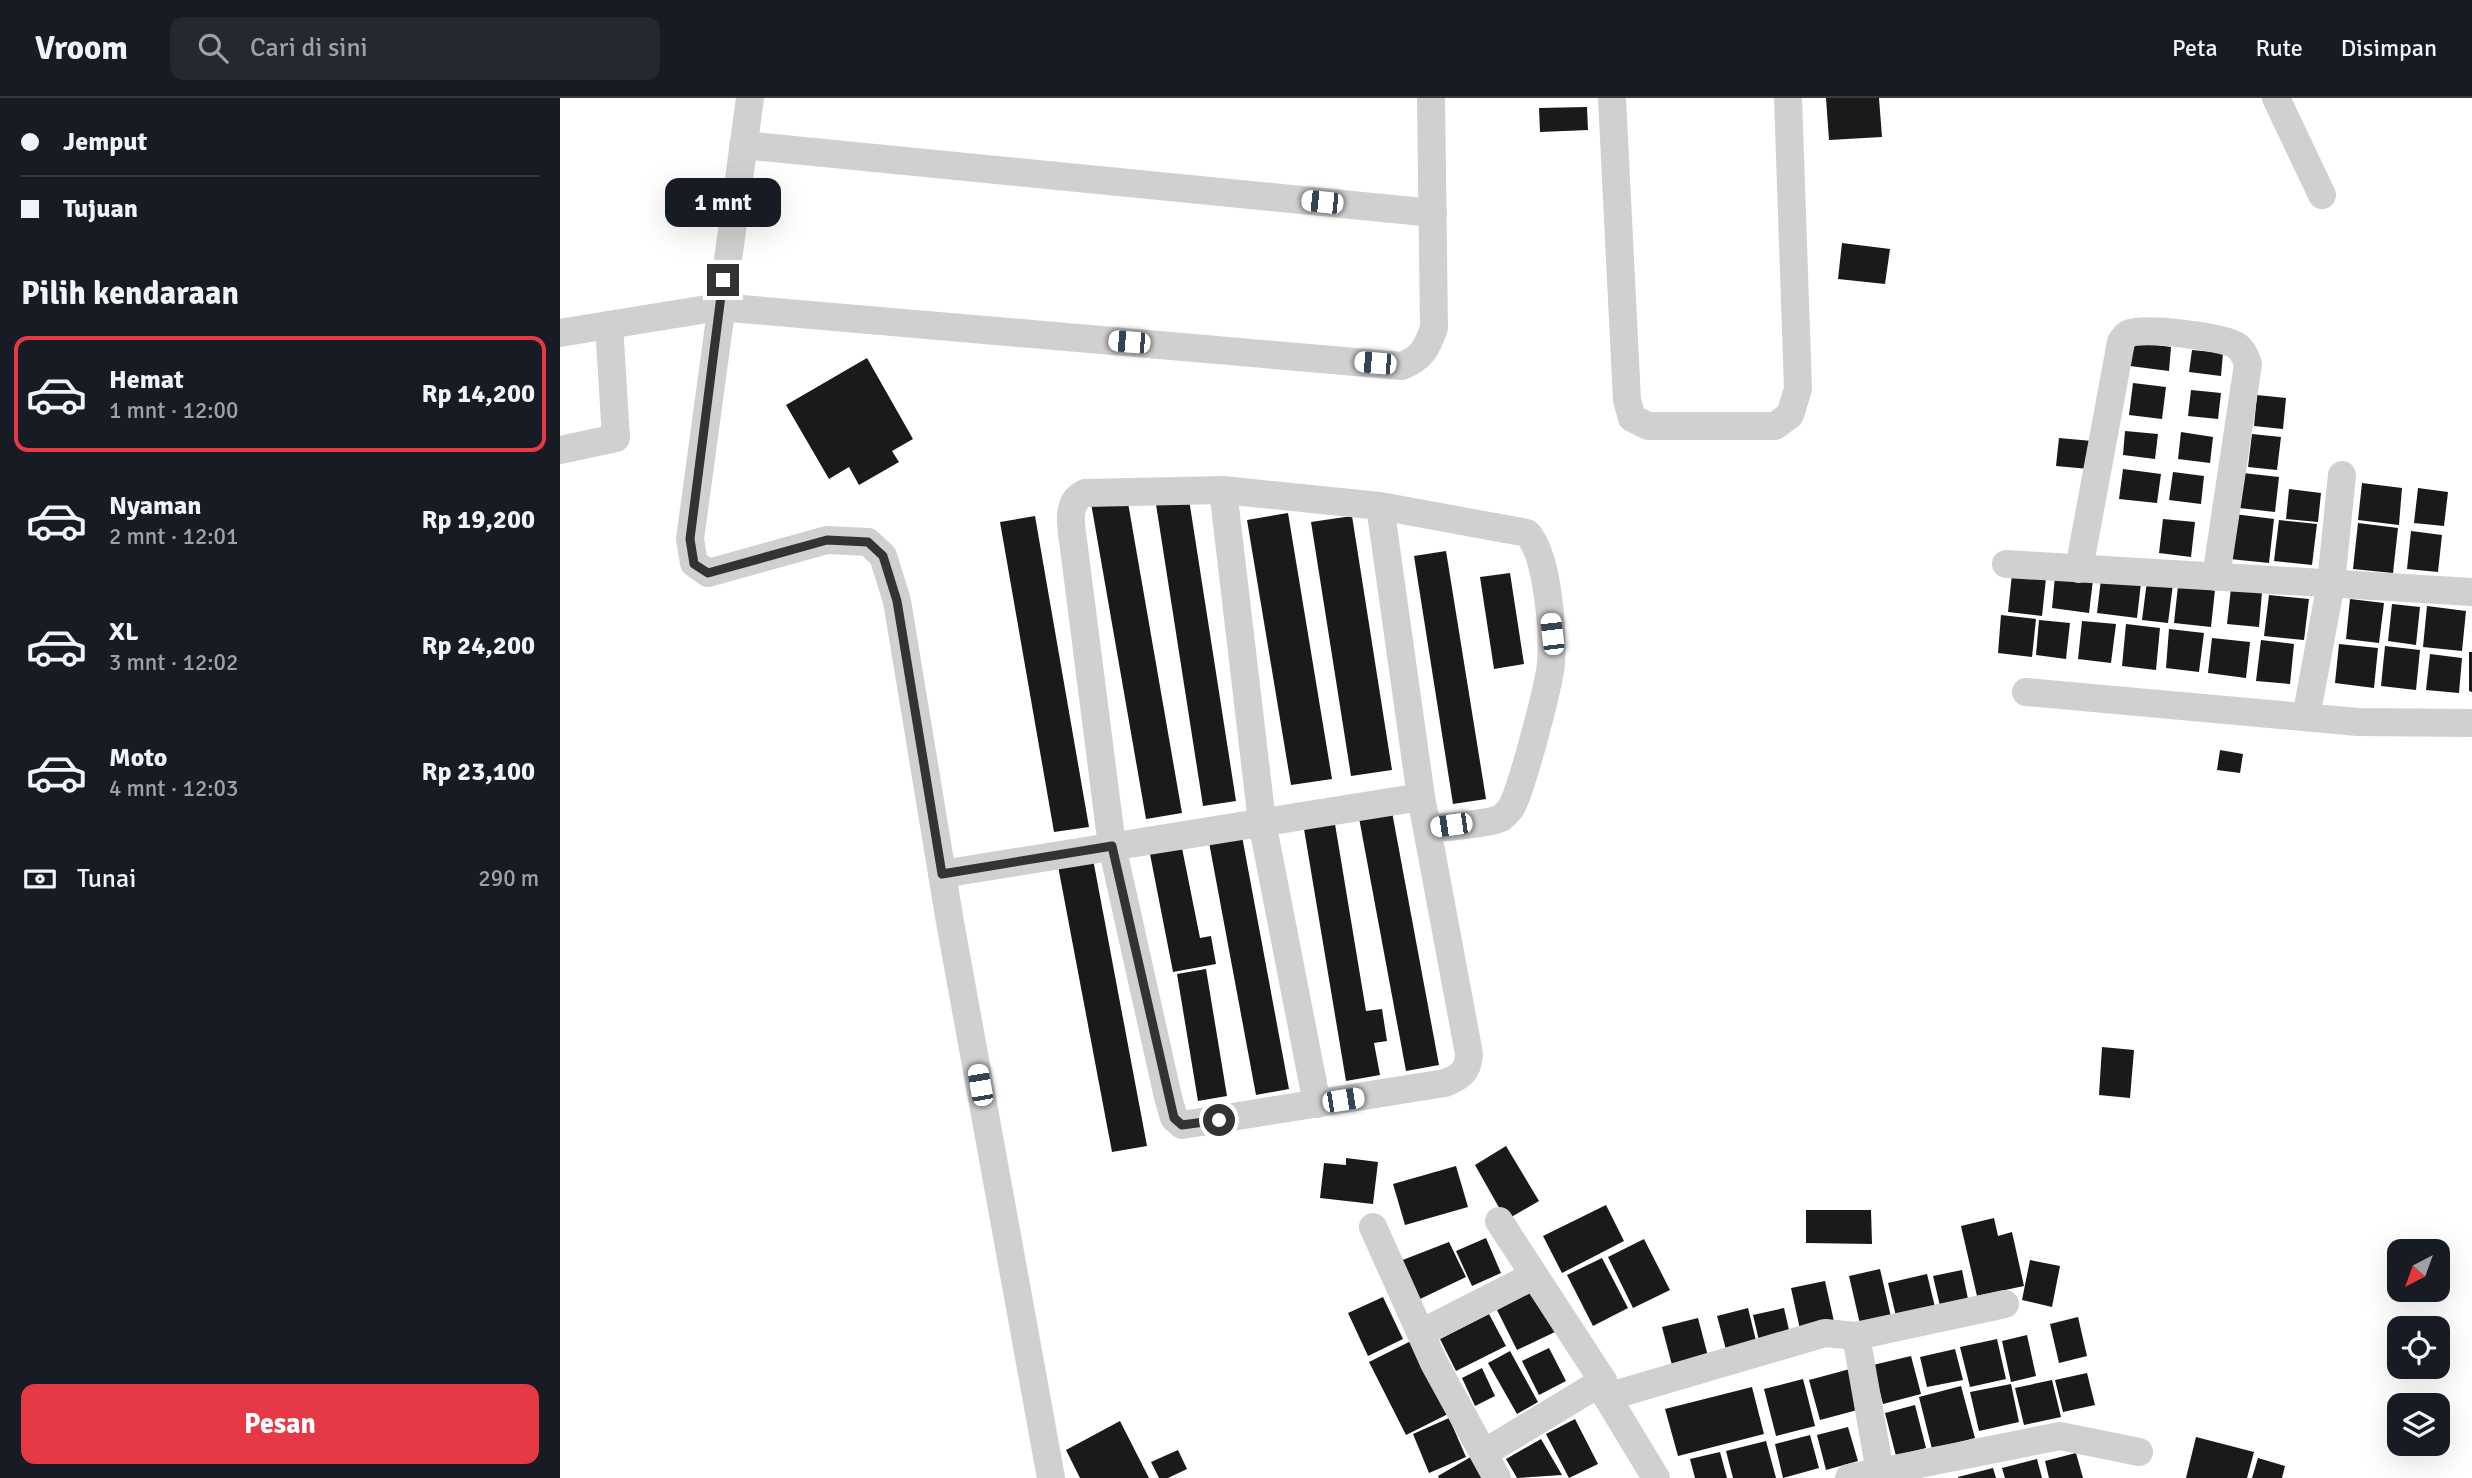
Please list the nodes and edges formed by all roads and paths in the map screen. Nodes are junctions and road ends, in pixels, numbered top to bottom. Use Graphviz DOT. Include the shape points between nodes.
graph roads {
  1 [pos="750,98"];
  2 [pos="1430,98"];
  3 [pos="1612,98"];
  4 [pos="1788,98"];
  5 [pos="2276,98"];
  6 [pos="743,145"];
  7 [pos="2322,195"];
  8 [pos="1433,213"];
  9 [pos="719,307"];
  10 [pos="609,325"];
  11 [pos="560,333"];
  12 [pos="560,450"];
  13 [pos="2342,475"];
  14 [pos="1223,490"];
  15 [pos="1380,506"];
  16 [pos="2006,564"];
  17 [pos="2079,569"];
  18 [pos="2216,577"];
  19 [pos="2331,583"];
  20 [pos="2472,592"];
  21 [pos="2026,692"];
  22 [pos="2306,718"];
  23 [pos="2472,723"];
  24 [pos="1421,797"];
  25 [pos="1262,822"];
  26 [pos="1427,829"];
  27 [pos="1112,846"];
  28 [pos="942,874"];
  29 [pos="1317,1104"];
  30 [pos="1499,1221"];
  31 [pos="1373,1227"];
  32 [pos="1533,1276"];
  33 [pos="2005,1304"];
  34 [pos="1421,1332"];
  35 [pos="1856,1336"];
  36 [pos="1605,1389"];
  37 [pos="2139,1452"];
  38 [pos="1484,1453"];
  39 [pos="1880,1472"];
  40 [pos="1051,1478"];
  41 [pos="1497,1478"];
  42 [pos="1656,1478"];
  43 [pos="1849,1478"];
  1 -- 6 [label="street"];
  2 -- 8 [label="street"];
  3 -- 4 [label="street" via="1627,400 1632,418 1648,426 1775,426 1790,415 1798,389"];
  5 -- 7 [label="street"];
  6 -- 8 [label="street"];
  6 -- 9 [label="street"];
  8 -- 9 [label="street" via="1434,328 1417,360 1402,366"];
  9 -- 10 [label="street"];
  9 -- 28 [label="street" via="690,539 694,564 708,573 827,540 868,542 883,556 897,601"];
  10 -- 11 [label="street"];
  10 -- 12 [label="street" via="616,438"];
  13 -- 19 [label="street"];
  14 -- 15 [label="street"];
  14 -- 25 [label="street"];
  14 -- 27 [label="street" via="1085,493 1073,502 1074,548"];
  15 -- 24 [label="street"];
  15 -- 26 [label="street" via="1527,533 1534,540 1545,584 1551,666 1511,808 1500,818"];
  16 -- 17 [label="street"];
  17 -- 18 [label="street"];
  17 -- 18 [label="street" via="2121,342 2129,333 2143,331 2235,344 2248,364"];
  18 -- 19 [label="street"];
  19 -- 20 [label="street"];
  19 -- 22 [label="street"];
  21 -- 22 [label="street"];
  22 -- 23 [label="street"];
  24 -- 25 [label="street"];
  24 -- 26 [label="street"];
  25 -- 27 [label="street"];
  25 -- 29 [label="street"];
  26 -- 29 [label="street" via="1469,1067 1445,1083"];
  27 -- 28 [label="street"];
  27 -- 29 [label="street" via="1174,1118 1182,1125 1194,1124"];
  28 -- 40 [label="street"];
  30 -- 32 [label="street"];
  31 -- 34 [label="street"];
  32 -- 34 [label="street"];
  32 -- 36 [label="street"];
  33 -- 35 [label="street"];
  34 -- 38 [label="street"];
  35 -- 36 [label="street" via="1825,1334"];
  35 -- 39 [label="street"];
  36 -- 38 [label="street"];
  36 -- 42 [label="street"];
  37 -- 39 [label="street" via="2060,1436"];
  38 -- 41 [label="street"];
  39 -- 43 [label="street"];
}
